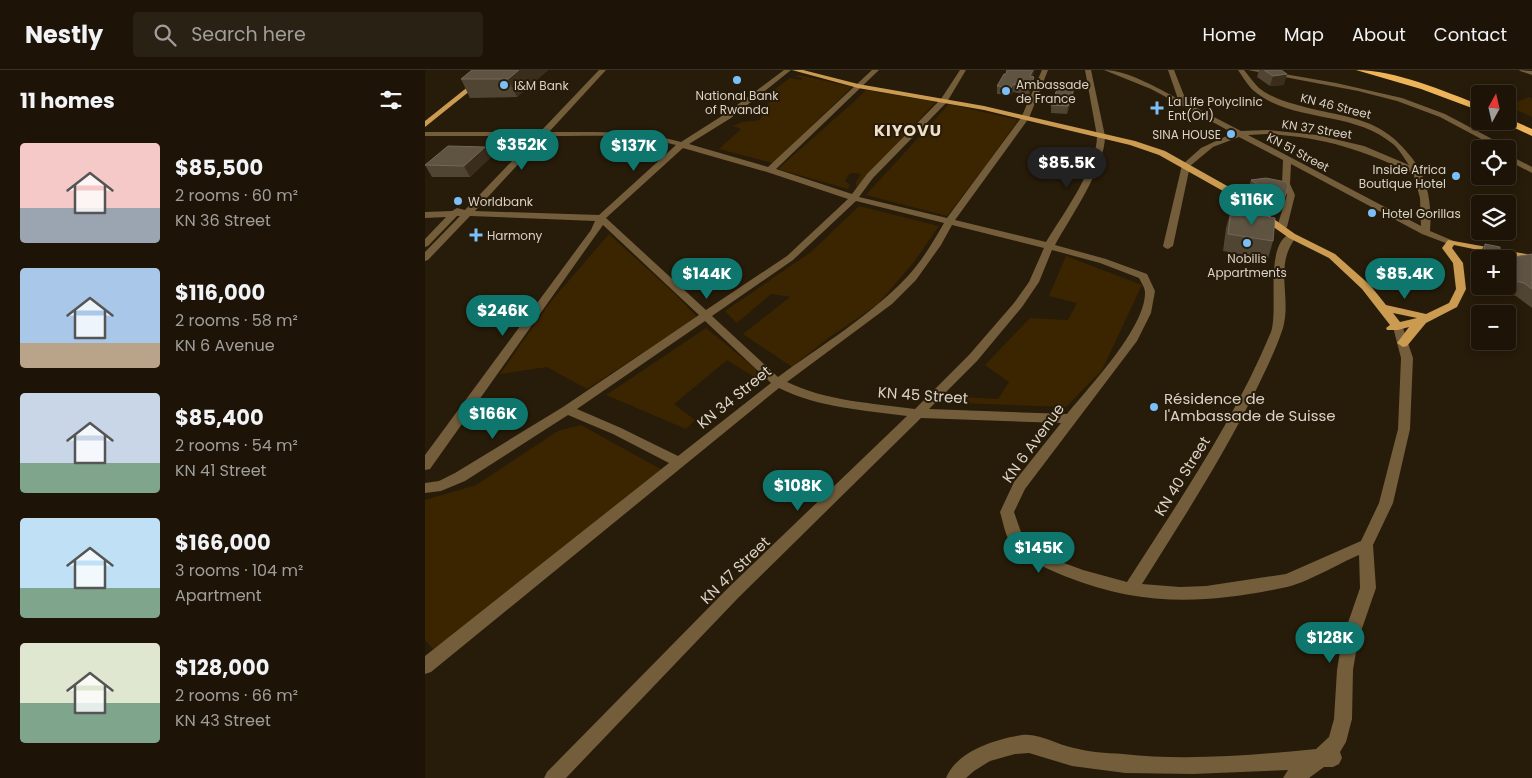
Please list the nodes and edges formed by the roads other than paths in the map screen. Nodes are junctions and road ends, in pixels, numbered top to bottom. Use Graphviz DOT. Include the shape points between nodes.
graph roads {
  1 [pos="493,70"];
  2 [pos="788,70"];
  3 [pos="795,70"];
  4 [pos="876,70"];
  5 [pos="963,70"];
  6 [pos="1045,70"];
  7 [pos="1088,70"];
  8 [pos="1107,70"];
  9 [pos="1171,70"];
  10 [pos="1241,70"];
  11 [pos="1251,70"];
  12 [pos="1360,70"];
  13 [pos="1371,70"];
  14 [pos="1522,70"];
  15 [pos="598,71"];
  16 [pos="1532,73"];
  17 [pos="858,86"];
  18 [pos="944,100"];
  19 [pos="1471,101"];
  20 [pos="1184,104"];
  21 [pos="1471,105"];
  22 [pos="1025,118"];
  23 [pos="1516,121"];
  24 [pos="425,125"];
  25 [pos="1516,125"];
  26 [pos="1532,128"];
  27 [pos="538,133"];
  28 [pos="1475,133"];
  29 [pos="1532,133"];
  30 [pos="425,134"];
  31 [pos="1240,134"];
  32 [pos="1101,136"];
  33 [pos="1484,140"];
  34 [pos="1489,140"];
  35 [pos="682,145"];
  36 [pos="1516,153"];
  37 [pos="1287,159"];
  38 [pos="1516,161"];
  39 [pos="1532,161"];
  40 [pos="1186,164"];
  41 [pos="770,170"];
  42 [pos="1532,171"];
  43 [pos="1417,172"];
  44 [pos="854,198"];
  45 [pos="454,214"];
  46 [pos="466,214"];
  47 [pos="425,215"];
  48 [pos="601,218"];
  49 [pos="949,222"];
  50 [pos="1281,227"];
  51 [pos="1425,232"];
  52 [pos="1292,236"];
  53 [pos="1451,242"];
  54 [pos="425,244"];
  55 [pos="1049,246"];
  56 [pos="1168,246"];
  57 [pos="1315,248"];
  58 [pos="425,258"];
  59 [pos="1532,258"];
  60 [pos="1383,308"];
  61 [pos="706,316"];
  62 [pos="1423,318"];
  63 [pos="1393,325"];
  64 [pos="1403,343"];
  65 [pos="1407,369"];
  66 [pos="778,383"];
  67 [pos="567,410"];
  68 [pos="915,413"];
  69 [pos="1071,419"];
  70 [pos="679,462"];
  71 [pos="425,465"];
  72 [pos="425,488"];
  73 [pos="1366,544"];
  74 [pos="1130,590"];
  75 [pos="425,666"];
  76 [pos="1327,758"];
  77 [pos="553,778"];
  78 [pos="955,778"];
  79 [pos="1292,778"];
  1 -- 24 [label="main road"];
  2 -- 35 [label="street" via="728,116"];
  3 -- 17 [label="main road"];
  4 -- 17 [label="street"];
  5 -- 18 [label="street"];
  6 -- 22 [label="street, KN 34 Street"];
  7 -- 32 [label="street"];
  8 -- 20 [label="street, KN 51 Street"];
  9 -- 20 [label="street"];
  10 -- 43 [label="street, KN 46 Street" via="1255,86 1279,102 1359,121 1384,132 1400,146"];
  11 -- 28 [label="street" via="1396,99 1426,108"];
  12 -- 21 [label="highway" via="1424,87"];
  13 -- 19 [label="highway"];
  14 -- 16 [label="street"];
  15 -- 27 [label="street"];
  17 -- 18 [label="main road"];
  17 -- 41 [label="street"];
  18 -- 22 [label="main road"];
  18 -- 44 [label="street" via="870,176"];
  20 -- 31 [label="street, KN 51 Street"];
  22 -- 32 [label="main road"];
  22 -- 49 [label="street, KN 34 Street"];
  23 -- 26 [label="highway"];
  25 -- 29 [label="highway"];
  27 -- 30 [label="street, KN 6 Avenue"];
  27 -- 35 [label="street, KN 6 Avenue" via="641,135"];
  27 -- 45 [label="street"];
  27 -- 46 [label="street"];
  28 -- 33 [label="street"];
  28 -- 34 [label="street"];
  31 -- 37 [label="street, KN 51 Street"];
  31 -- 40 [label="street, KN 37 Street" via="1216,143"];
  31 -- 43 [label="street, KN 37 Street" via="1278,134 1336,141 1368,150"];
  32 -- 40 [label="main road" via="1147,147"];
  32 -- 55 [label="street, KN 47 Street" via="1096,163"];
  35 -- 41 [label="street, KN 6 Avenue"];
  35 -- 48 [label="street"];
  36 -- 39 [label="street"];
  37 -- 50 [label="street" via="1285,184 1291,195"];
  37 -- 51 [label="street, KN 51 Street"];
  38 -- 42 [label="street"];
  40 -- 50 [label="main road"];
  40 -- 56 [label="street"];
  41 -- 44 [label="street, KN 6 Avenue"];
  43 -- 51 [label="street, KN 46 Street" via="1425,191"];
  44 -- 49 [label="street, KN 6 Avenue"];
  44 -- 61 [label="street" via="790,258"];
  45 -- 46 [label="street"];
  45 -- 47 [label="street"];
  45 -- 54 [label="street"];
  46 -- 48 [label="street"];
  46 -- 58 [label="street"];
  48 -- 61 [label="street, KN 45 Street"];
  48 -- 71 [label="street" via="597,230"];
  49 -- 55 [label="street, KN 6 Avenue"];
  49 -- 66 [label="street, KN 34 Street" via="912,278 888,302"];
  50 -- 52 [label="main road"];
  51 -- 53 [label="street, KN 51 Street"];
  52 -- 57 [label="main road"];
  52 -- 74 [label="street, KN 40 Street" via="1282,248 1279,321 1271,345 1236,419"];
  53 -- 59 [label="main road"];
  53 -- 62 [label="main road" via="1447,248 1458,263 1461,289 1449,308"];
  55 -- 68 [label="street, KN 47 Street" via="1041,267 1018,306 973,358"];
  55 -- 69 [label="street, KN 6 Avenue" via="1143,276 1150,291 1146,313 1131,341"];
  57 -- 60 [label="main road" via="1332,256"];
  57 -- 63 [label="main road"];
  60 -- 62 [label="main road"];
  60 -- 63 [label="main road"];
  61 -- 66 [label="street, KN 45 Street"];
  61 -- 67 [label="street"];
  62 -- 63 [label="main road"];
  62 -- 64 [label="main road"];
  63 -- 64 [label="street"];
  63 -- 65 [label="street"];
  64 -- 65 [label="street"];
  65 -- 73 [label="street" via="1404,429 1393,479 1386,503"];
  66 -- 68 [label="street, KN 45 Street" via="801,394 829,401"];
  66 -- 70 [label="street, KN 34 Street"];
  67 -- 70 [label="street"];
  67 -- 72 [label="street" via="460,477 441,486"];
  68 -- 69 [label="street, KN 45 Street"];
  68 -- 77 [label="street, KN 47 Street" via="829,502 727,599"];
  69 -- 74 [label="street, KN 6 Avenue" via="1019,486 1007,512 1016,538 1048,563"];
  70 -- 75 [label="street, KN 34 Street"];
  73 -- 74 [label="street, KN 6 Avenue" via="1288,580 1206,593"];
  73 -- 76 [label="street" via="1368,588 1350,640 1343,719 1337,742"];
  76 -- 78 [label="street" via="1157,765 1072,757 1027,743 988,753 959,771"];
  76 -- 79 [label="street"];
}
